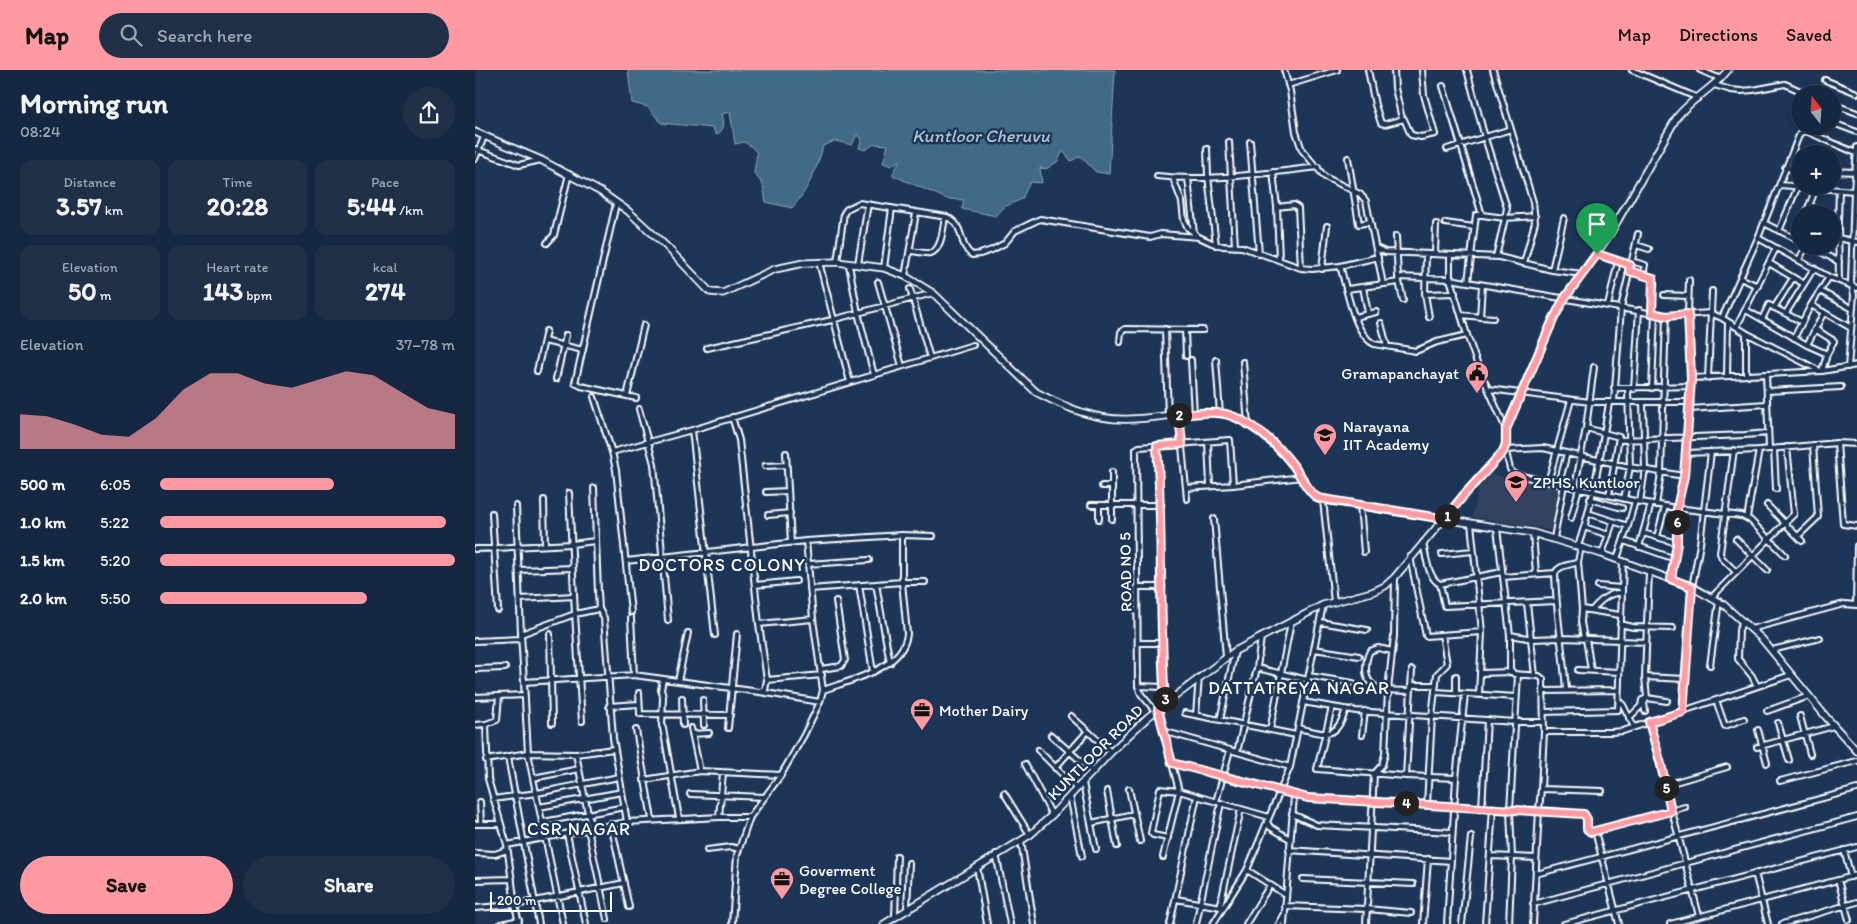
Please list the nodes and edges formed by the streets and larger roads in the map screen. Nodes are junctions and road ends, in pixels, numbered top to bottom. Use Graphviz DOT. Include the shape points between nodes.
graph roads {
  1 [pos="1284,70"];
  2 [pos="1337,70"];
  3 [pos="1369,70"];
  4 [pos="1394,70"];
  5 [pos="1422,70"];
  6 [pos="1467,70"];
  7 [pos="1493,70"];
  8 [pos="1632,70"];
  9 [pos="1700,70"];
  10 [pos="1728,70"];
  11 [pos="1721,79"];
  12 [pos="1825,80"];
  13 [pos="1288,85"];
  14 [pos="1714,85"];
  15 [pos="1443,86"];
  16 [pos="1791,87"];
  17 [pos="1857,93"];
  18 [pos="1698,98"];
  19 [pos="1841,107"];
  20 [pos="1857,113"];
  21 [pos="1403,118"];
  22 [pos="1841,125"];
  23 [pos="1511,130"];
  24 [pos="475,132"];
  25 [pos="1857,132"];
  26 [pos="484,136"];
  27 [pos="1485,138"];
  28 [pos="1229,142"];
  29 [pos="1250,142"];
  30 [pos="1461,145"];
  31 [pos="1857,147"];
  32 [pos="1207,149"];
  33 [pos="1447,149"];
  34 [pos="477,150"];
  35 [pos="1856,153"];
  36 [pos="1348,158"];
  37 [pos="475,159"];
  38 [pos="541,160"];
  39 [pos="1317,167"];
  40 [pos="1785,168"];
  41 [pos="1791,168"];
  42 [pos="1841,171"];
  43 [pos="1273,172"];
  44 [pos="1855,172"];
  45 [pos="1253,173"];
  46 [pos="569,174"];
  47 [pos="1231,175"];
  48 [pos="1157,176"];
  49 [pos="1208,176"];
  50 [pos="1173,178"];
  51 [pos="1188,178"];
  52 [pos="1780,185"];
  53 [pos="1791,186"];
  54 [pos="1353,190"];
  55 [pos="1841,190"];
  56 [pos="1853,191"];
  57 [pos="1794,195"];
  58 [pos="1813,195"];
  59 [pos="617,204"];
  60 [pos="868,204"];
  61 [pos="1809,205"];
  62 [pos="1277,207"];
  63 [pos="892,208"];
  64 [pos="916,213"];
  65 [pos="1482,215"];
  66 [pos="1535,216"];
  67 [pos="945,218"];
  68 [pos="1505,218"];
  69 [pos="1564,218"];
  70 [pos="1370,222"];
  71 [pos="1445,223"];
  72 [pos="1763,223"];
  73 [pos="1436,224"];
  74 [pos="1327,226"];
  75 [pos="1475,227"];
  76 [pos="1779,231"];
  77 [pos="1194,234"];
  78 [pos="1639,234"];
  79 [pos="1396,236"];
  80 [pos="1791,237"];
  81 [pos="1199,238"];
  82 [pos="1758,238"];
  83 [pos="1841,239"];
  84 [pos="1852,241"];
  85 [pos="1857,242"];
  86 [pos="547,243"];
  87 [pos="1216,245"];
  88 [pos="1636,245"];
  89 [pos="1235,246"];
  90 [pos="1376,248"];
  91 [pos="1776,248"];
  92 [pos="1649,249"];
  93 [pos="910,250"];
  94 [pos="1396,252"];
  95 [pos="1259,254"];
  96 [pos="1426,254"];
  97 [pos="1435,254"];
  98 [pos="1597,254"];
  99 [pos="1451,255"];
  100 [pos="1802,255"];
  101 [pos="1825,255"];
  102 [pos="1839,255"];
  103 [pos="1471,256"];
  104 [pos="1378,257"];
  105 [pos="1496,257"];
  106 [pos="1279,260"];
  107 [pos="1799,260"];
  108 [pos="1618,261"];
  109 [pos="819,262"];
  110 [pos="837,262"];
  111 [pos="1839,262"];
  112 [pos="1524,263"];
  113 [pos="1631,263"];
  114 [pos="1769,263"];
  115 [pos="849,264"];
  116 [pos="858,264"];
  117 [pos="1340,266"];
  118 [pos="884,268"];
  119 [pos="1301,268"];
  120 [pos="1814,268"];
  121 [pos="1322,269"];
  122 [pos="1552,270"];
  123 [pos="1629,271"];
  124 [pos="1582,274"];
  125 [pos="1643,275"];
  126 [pos="905,276"];
  127 [pos="1829,277"];
  128 [pos="1426,278"];
  129 [pos="1740,278"];
  130 [pos="1793,278"];
  131 [pos="1399,280"];
  132 [pos="1450,280"];
  133 [pos="1689,280"];
  134 [pos="1839,281"];
  135 [pos="878,282"];
  136 [pos="1468,282"];
  137 [pos="1383,284"];
  138 [pos="1804,284"];
  139 [pos="1482,285"];
  140 [pos="1758,286"];
  141 [pos="1363,287"];
  142 [pos="1851,287"];
  143 [pos="1857,288"];
  144 [pos="909,289"];
  145 [pos="1347,289"];
  146 [pos="1712,291"];
  147 [pos="1820,291"];
  148 [pos="933,293"];
  149 [pos="1455,293"];
  150 [pos="1425,294"];
  151 [pos="1783,294"];
  152 [pos="1665,295"];
  153 [pos="1688,296"];
  154 [pos="912,298"];
  155 [pos="1564,299"];
  156 [pos="1403,300"];
  157 [pos="1793,300"];
  158 [pos="1811,305"];
  159 [pos="885,306"];
  160 [pos="1608,306"];
  161 [pos="1621,308"];
  162 [pos="1774,308"];
  163 [pos="1853,309"];
  164 [pos="1639,310"];
  165 [pos="1746,310"];
  166 [pos="1375,312"];
  167 [pos="1824,312"];
  168 [pos="858,313"];
  169 [pos="1369,313"];
  170 [pos="1653,313"];
  171 [pos="1710,313"];
  172 [pos="1786,313"];
  173 [pos="1688,314"];
  174 [pos="1461,315"];
  175 [pos="1666,316"];
  176 [pos="1355,317"];
  177 [pos="1480,317"];
  178 [pos="1429,318"];
  179 [pos="1493,318"];
  180 [pos="1722,318"];
  181 [pos="1762,319"];
  182 [pos="832,320"];
  183 [pos="1728,322"];
  184 [pos="1801,322"];
  185 [pos="1381,323"];
  186 [pos="644,326"];
  187 [pos="1737,326"];
  188 [pos="1851,328"];
  189 [pos="1165,329"];
  190 [pos="1815,329"];
  191 [pos="1185,330"];
  192 [pos="1203,330"];
  193 [pos="546,331"];
  194 [pos="1746,333"];
  195 [pos="566,335"];
  196 [pos="1467,335"];
  197 [pos="1794,338"];
  198 [pos="544,340"];
  199 [pos="1120,342"];
  200 [pos="564,345"];
  201 [pos="973,345"];
  202 [pos="1807,345"];
  203 [pos="1387,346"];
  204 [pos="707,348"];
  205 [pos="583,350"];
  206 [pos="1186,356"];
  207 [pos="1826,356"];
  208 [pos="930,358"];
  209 [pos="1191,360"];
  210 [pos="1216,360"];
  211 [pos="1243,362"];
  212 [pos="1857,365"];
  213 [pos="902,366"];
  214 [pos="1594,367"];
  215 [pos="1848,367"];
  216 [pos="537,371"];
  217 [pos="1821,371"];
  218 [pos="1766,374"];
  219 [pos="875,375"];
  220 [pos="1746,375"];
  221 [pos="1727,376"];
  222 [pos="1691,378"];
  223 [pos="1708,378"];
  224 [pos="556,379"];
  225 [pos="850,382"];
  226 [pos="1691,386"];
  227 [pos="1663,387"];
  228 [pos="1841,387"];
  229 [pos="1614,388"];
  230 [pos="1628,388"];
  231 [pos="1652,388"];
  232 [pos="1489,389"];
  233 [pos="1634,389"];
  234 [pos="1767,391"];
  235 [pos="1520,392"];
  236 [pos="627,396"];
  237 [pos="594,397"];
  238 [pos="636,398"];
  239 [pos="1571,400"];
  240 [pos="1590,402"];
  241 [pos="1614,402"];
  242 [pos="1663,402"];
  243 [pos="1690,402"];
  244 [pos="1609,403"];
  245 [pos="1628,403"];
  246 [pos="1643,403"];
  247 [pos="1767,404"];
  248 [pos="639,409"];
  249 [pos="1689,409"];
  250 [pos="1194,414"];
  251 [pos="1220,414"];
  252 [pos="1179,415"];
  253 [pos="1168,416"];
  254 [pos="732,417"];
  255 [pos="1248,425"];
  256 [pos="1586,428"];
  257 [pos="1506,429"];
  258 [pos="691,430"];
  259 [pos="1604,432"];
  260 [pos="1768,433"];
  261 [pos="1662,438"];
  262 [pos="1687,438"];
  263 [pos="1629,439"];
  264 [pos="1644,439"];
  265 [pos="1619,440"];
  266 [pos="648,442"];
  267 [pos="1208,442"];
  268 [pos="1837,443"];
  269 [pos="1182,444"];
  270 [pos="1857,444"];
  271 [pos="1813,445"];
  272 [pos="1157,446"];
  273 [pos="1787,447"];
  274 [pos="1505,449"];
  275 [pos="1771,449"];
  276 [pos="1734,450"];
  277 [pos="1759,450"];
  278 [pos="1556,451"];
  279 [pos="612,452"];
  280 [pos="1711,452"];
  281 [pos="1567,453"];
  282 [pos="1686,453"];
  283 [pos="786,454"];
  284 [pos="1581,457"];
  285 [pos="1599,460"];
  286 [pos="1615,464"];
  287 [pos="787,465"];
  288 [pos="765,466"];
  289 [pos="1630,467"];
  290 [pos="1645,470"];
  291 [pos="1112,472"];
  292 [pos="1661,473"];
  293 [pos="1684,476"];
  294 [pos="1302,477"];
  295 [pos="1548,482"];
  296 [pos="1559,484"];
  297 [pos="1233,485"];
  298 [pos="1564,485"];
  299 [pos="1101,486"];
  300 [pos="1112,486"];
  301 [pos="1210,486"];
  302 [pos="594,488"];
  303 [pos="1186,488"];
  304 [pos="1577,488"];
  305 [pos="1776,489"];
  306 [pos="788,491"];
  307 [pos="1593,491"];
  308 [pos="766,492"];
  309 [pos="569,493"];
  310 [pos="1609,495"];
  311 [pos="1590,499"];
  312 [pos="1624,499"];
  313 [pos="544,500"];
  314 [pos="1187,500"];
  315 [pos="1323,500"];
  316 [pos="1635,501"];
  317 [pos="1640,502"];
  318 [pos="1653,504"];
  319 [pos="1091,505"];
  320 [pos="1099,505"];
  321 [pos="1137,505"];
  322 [pos="1767,505"];
  323 [pos="517,506"];
  324 [pos="1112,506"];
  325 [pos="1161,506"];
  326 [pos="1359,506"];
  327 [pos="1665,506"];
  328 [pos="1622,508"];
  329 [pos="1677,508"];
  330 [pos="1704,511"];
  331 [pos="492,513"];
  332 [pos="790,513"];
  333 [pos="1588,514"];
  334 [pos="1725,514"];
  335 [pos="768,515"];
  336 [pos="1571,518"];
  337 [pos="1747,518"];
  338 [pos="1099,519"];
  339 [pos="1112,519"];
  340 [pos="1214,519"];
  341 [pos="1445,519"];
  342 [pos="1613,522"];
  343 [pos="1785,523"];
  344 [pos="1471,524"];
  345 [pos="1629,526"];
  346 [pos="1857,526"];
  347 [pos="1584,527"];
  348 [pos="1497,528"];
  349 [pos="1533,533"];
  350 [pos="1643,533"];
  351 [pos="902,534"];
  352 [pos="1609,535"];
  353 [pos="933,536"];
  354 [pos="1798,536"];
  355 [pos="1657,537"];
  356 [pos="1553,538"];
  357 [pos="1737,539"];
  358 [pos="1768,539"];
  359 [pos="595,541"];
  360 [pos="806,541"];
  361 [pos="1623,541"];
  362 [pos="1802,541"];
  363 [pos="791,542"];
  364 [pos="1423,543"];
  365 [pos="1677,543"];
  366 [pos="572,544"];
  367 [pos="545,545"];
  368 [pos="518,546"];
  369 [pos="751,546"];
  370 [pos="1579,546"];
  371 [pos="1857,546"];
  372 [pos="494,547"];
  373 [pos="1639,547"];
  374 [pos="475,549"];
  375 [pos="706,551"];
  376 [pos="1473,551"];
  377 [pos="1365,552"];
  378 [pos="1442,554"];
  379 [pos="1602,554"];
  380 [pos="1785,554"];
  381 [pos="663,556"];
  382 [pos="1753,556"];
  383 [pos="1410,557"];
  384 [pos="1675,559"];
  385 [pos="869,560"];
  386 [pos="1620,560"];
  387 [pos="626,561"];
  388 [pos="1578,562"];
  389 [pos="808,564"];
  390 [pos="573,568"];
  391 [pos="519,570"];
  392 [pos="1767,570"];
  393 [pos="1649,571"];
  394 [pos="1736,572"];
  395 [pos="1555,573"];
  396 [pos="1503,574"];
  397 [pos="1535,574"];
  398 [pos="1395,577"];
  399 [pos="1476,577"];
  400 [pos="1671,579"];
  401 [pos="796,581"];
  402 [pos="902,582"];
  403 [pos="925,582"];
  404 [pos="876,584"];
  405 [pos="1440,584"];
  406 [pos="755,585"];
  407 [pos="859,585"];
  408 [pos="1598,586"];
  409 [pos="1137,587"];
  410 [pos="1162,587"];
  411 [pos="1692,587"];
  412 [pos="1621,588"];
  413 [pos="810,589"];
  414 [pos="1621,593"];
  415 [pos="574,596"];
  416 [pos="1712,597"];
  417 [pos="520,599"];
  418 [pos="836,601"];
  419 [pos="1556,601"];
  420 [pos="1719,601"];
  421 [pos="1335,602"];
  422 [pos="1527,603"];
  423 [pos="1506,604"];
  424 [pos="1323,605"];
  425 [pos="1857,605"];
  426 [pos="1478,606"];
  427 [pos="599,609"];
  428 [pos="1582,609"];
  429 [pos="498,610"];
  430 [pos="1592,610"];
  431 [pos="631,612"];
  432 [pos="575,614"];
  433 [pos="1620,615"];
  434 [pos="631,618"];
  435 [pos="813,619"];
  436 [pos="668,620"];
  437 [pos="1291,621"];
  438 [pos="1743,621"];
  439 [pos="1320,622"];
  440 [pos="759,624"];
  441 [pos="1620,624"];
  442 [pos="1647,627"];
  443 [pos="1673,628"];
  444 [pos="1751,629"];
  445 [pos="1367,630"];
  446 [pos="1482,632"];
  447 [pos="688,633"];
  448 [pos="550,634"];
  449 [pos="737,634"];
  450 [pos="715,635"];
  451 [pos="1441,635"];
  452 [pos="1510,635"];
  453 [pos="521,637"];
  454 [pos="1261,637"];
  455 [pos="1562,638"];
  456 [pos="1820,638"];
  457 [pos="1531,639"];
  458 [pos="1585,639"];
  459 [pos="475,641"];
  460 [pos="1620,641"];
  461 [pos="1646,642"];
  462 [pos="1138,643"];
  463 [pos="1162,643"];
  464 [pos="1314,649"];
  465 [pos="1771,650"];
  466 [pos="1235,651"];
  467 [pos="1392,651"];
  468 [pos="1359,656"];
  469 [pos="1226,657"];
  470 [pos="890,663"];
  471 [pos="1710,665"];
  472 [pos="505,668"];
  473 [pos="1257,668"];
  474 [pos="475,669"];
  475 [pos="821,669"];
  476 [pos="1412,670"];
  477 [pos="1578,670"];
  478 [pos="1591,670"];
  479 [pos="873,672"];
  480 [pos="1511,672"];
  481 [pos="1619,672"];
  482 [pos="1481,673"];
  483 [pos="1281,674"];
  484 [pos="634,675"];
  485 [pos="822,675"];
  486 [pos="1518,675"];
  487 [pos="1791,675"];
  488 [pos="1456,676"];
  489 [pos="1535,676"];
  490 [pos="1199,677"];
  491 [pos="1645,677"];
  492 [pos="580,678"];
  493 [pos="608,678"];
  494 [pos="1308,678"];
  495 [pos="663,679"];
  496 [pos="1685,679"];
  497 [pos="552,680"];
  498 [pos="767,680"];
  499 [pos="678,681"];
  500 [pos="524,682"];
  501 [pos="1353,683"];
  502 [pos="1411,685"];
  503 [pos="1436,685"];
  504 [pos="1138,686"];
  505 [pos="1757,686"];
  506 [pos="1164,687"];
  507 [pos="732,689"];
  508 [pos="823,690"];
  509 [pos="1388,690"];
  510 [pos="1566,690"];
  511 [pos="1619,690"];
  512 [pos="1411,691"];
  513 [pos="1544,691"];
  514 [pos="760,692"];
  515 [pos="1436,692"];
  516 [pos="639,693"];
  517 [pos="1456,693"];
  518 [pos="1465,694"];
  519 [pos="525,695"];
  520 [pos="1479,695"];
  521 [pos="499,696"];
  522 [pos="1809,696"];
  523 [pos="475,697"];
  524 [pos="1516,697"];
  525 [pos="682,698"];
  526 [pos="1647,698"];
  527 [pos="703,700"];
  528 [pos="1716,700"];
  529 [pos="1619,701"];
  530 [pos="1667,701"];
  531 [pos="820,702"];
  532 [pos="1303,702"];
  533 [pos="1165,703"];
  534 [pos="639,704"];
  535 [pos="609,706"];
  536 [pos="1333,707"];
  537 [pos="1346,709"];
  538 [pos="1157,710"];
  539 [pos="1767,710"];
  540 [pos="1365,711"];
  541 [pos="1645,711"];
  542 [pos="1543,712"];
  543 [pos="1683,712"];
  544 [pos="1185,713"];
  545 [pos="1388,713"];
  546 [pos="661,714"];
  547 [pos="682,714"];
  548 [pos="703,714"];
  549 [pos="729,714"];
  550 [pos="1409,714"];
  551 [pos="1195,715"];
  552 [pos="1071,716"];
  553 [pos="1432,716"];
  554 [pos="1800,716"];
  555 [pos="1463,717"];
  556 [pos="1629,718"];
  557 [pos="1744,719"];
  558 [pos="1220,720"];
  559 [pos="1487,720"];
  560 [pos="582,721"];
  561 [pos="1515,722"];
  562 [pos="1543,722"];
  563 [pos="1649,722"];
  564 [pos="552,723"];
  565 [pos="1779,723"];
  566 [pos="486,724"];
  567 [pos="704,724"];
  568 [pos="1245,724"];
  569 [pos="475,725"];
  570 [pos="683,725"];
  571 [pos="1835,726"];
  572 [pos="1634,727"];
  573 [pos="691,728"];
  574 [pos="728,728"];
  575 [pos="1298,728"];
  576 [pos="635,730"];
  577 [pos="1270,730"];
  578 [pos="1757,730"];
  579 [pos="1088,731"];
  580 [pos="1163,731"];
  581 [pos="1543,732"];
  582 [pos="692,734"];
  583 [pos="709,734"];
  584 [pos="1327,734"];
  585 [pos="1805,734"];
  586 [pos="1051,735"];
  587 [pos="1363,735"];
  588 [pos="1297,736"];
  589 [pos="1783,740"];
  590 [pos="1763,746"];
  591 [pos="1757,747"];
  592 [pos="614,748"];
  593 [pos="1038,750"];
  594 [pos="1230,750"];
  595 [pos="1857,751"];
  596 [pos="1069,752"];
  597 [pos="1111,752"];
  598 [pos="1237,752"];
  599 [pos="528,754"];
  600 [pos="576,754"];
  601 [pos="1811,754"];
  602 [pos="508,757"];
  603 [pos="486,760"];
  604 [pos="1789,760"];
  605 [pos="1857,761"];
  606 [pos="1172,763"];
  607 [pos="1767,763"];
  608 [pos="1025,764"];
  609 [pos="1290,767"];
  610 [pos="1727,767"];
  611 [pos="1055,768"];
  612 [pos="579,770"];
  613 [pos="700,771"];
  614 [pos="1093,772"];
  615 [pos="723,773"];
  616 [pos="1374,774"];
  617 [pos="781,775"];
  618 [pos="672,776"];
  619 [pos="1223,776"];
  620 [pos="1406,776"];
  621 [pos="1429,776"];
  622 [pos="619,777"];
  623 [pos="533,778"];
  624 [pos="1456,778"];
  625 [pos="645,780"];
  626 [pos="1780,781"];
  627 [pos="1083,783"];
  628 [pos="582,784"];
  629 [pos="1665,785"];
  630 [pos="1077,789"];
  631 [pos="1129,789"];
  632 [pos="1541,789"];
  633 [pos="1857,789"];
  634 [pos="1602,791"];
  635 [pos="622,792"];
  636 [pos="1107,792"];
  637 [pos="1179,792"];
  638 [pos="1279,792"];
  639 [pos="537,793"];
  640 [pos="1004,793"];
  641 [pos="689,794"];
  642 [pos="721,795"];
  643 [pos="1070,796"];
  644 [pos="1197,796"];
  645 [pos="1294,796"];
  646 [pos="515,797"];
  647 [pos="584,798"];
  648 [pos="765,798"];
  649 [pos="493,799"];
  650 [pos="1372,801"];
  651 [pos="480,802"];
  652 [pos="1216,802"];
  653 [pos="1221,803"];
  654 [pos="1427,804"];
  655 [pos="539,806"];
  656 [pos="1455,806"];
  657 [pos="625,807"];
  658 [pos="1685,807"];
  659 [pos="1482,808"];
  660 [pos="1493,808"];
  661 [pos="1241,809"];
  662 [pos="1510,810"];
  663 [pos="1539,810"];
  664 [pos="1671,811"];
  665 [pos="587,813"];
  666 [pos="1134,814"];
  667 [pos="1292,814"];
  668 [pos="1052,815"];
  669 [pos="719,816"];
  670 [pos="1857,817"];
  671 [pos="679,818"];
  672 [pos="750,818"];
  673 [pos="652,819"];
  674 [pos="1112,819"];
  675 [pos="1268,819"];
  676 [pos="543,822"];
  677 [pos="627,822"];
  678 [pos="1091,823"];
  679 [pos="475,824"];
  680 [pos="481,824"];
  681 [pos="501,824"];
  682 [pos="611,824"];
  683 [pos="1371,828"];
  684 [pos="590,829"];
  685 [pos="1595,831"];
  686 [pos="1452,832"];
  687 [pos="567,834"];
  688 [pos="1030,835"];
  689 [pos="1471,837"];
  690 [pos="546,838"];
  691 [pos="1168,838"];
  692 [pos="1678,838"];
  693 [pos="1290,839"];
  694 [pos="1021,841"];
  695 [pos="1140,841"];
  696 [pos="523,843"];
  697 [pos="507,845"];
  698 [pos="1117,846"];
  699 [pos="1857,847"];
  700 [pos="739,849"];
  701 [pos="1096,849"];
  702 [pos="507,850"];
  703 [pos="707,850"];
  704 [pos="1289,850"];
  705 [pos="1845,850"];
  706 [pos="475,853"];
  707 [pos="996,854"];
  708 [pos="1370,854"];
  709 [pos="897,856"];
  710 [pos="1081,856"];
  711 [pos="1490,856"];
  712 [pos="1163,857"];
  713 [pos="1512,857"];
  714 [pos="1602,857"];
  715 [pos="1536,858"];
  716 [pos="1428,859"];
  717 [pos="1451,861"];
  718 [pos="909,863"];
  719 [pos="1685,863"];
  720 [pos="977,867"];
  721 [pos="1247,870"];
  722 [pos="1755,873"];
  723 [pos="1537,874"];
  724 [pos="1857,875"];
  725 [pos="1851,876"];
  726 [pos="512,878"];
  727 [pos="1303,879"];
  728 [pos="475,880"];
  729 [pos="1838,880"];
  730 [pos="1369,882"];
  731 [pos="624,883"];
  732 [pos="1413,884"];
  733 [pos="1609,884"];
  734 [pos="1270,885"];
  735 [pos="600,889"];
  736 [pos="1692,890"];
  737 [pos="579,893"];
  738 [pos="556,896"];
  739 [pos="1286,896"];
  740 [pos="1176,899"];
  741 [pos="1761,899"];
  742 [pos="534,902"];
  743 [pos="1857,902"];
  744 [pos="1199,903"];
  745 [pos="1533,904"];
  746 [pos="515,905"];
  747 [pos="1845,905"];
  748 [pos="1285,906"];
  749 [pos="1222,907"];
  750 [pos="475,908"];
  751 [pos="629,908"];
  752 [pos="907,909"];
  753 [pos="1367,909"];
  754 [pos="1615,911"];
  755 [pos="1411,913"];
  756 [pos="1285,915"];
  757 [pos="895,916"];
  758 [pos="1696,916"];
  759 [pos="607,919"];
  760 [pos="1849,920"];
  761 [pos="519,922"];
  762 [pos="1686,922"];
  763 [pos="501,924"];
  764 [pos="539,924"];
  765 [pos="563,924"];
  766 [pos="586,924"];
  767 [pos="732,924"];
  768 [pos="884,924"];
  769 [pos="987,924"];
  770 [pos="1010,924"];
  771 [pos="1034,924"];
  772 [pos="1170,924"];
  773 [pos="1196,924"];
  774 [pos="1213,924"];
  775 [pos="1246,924"];
  776 [pos="1279,924"];
  777 [pos="1284,924"];
  778 [pos="1366,924"];
  779 [pos="1423,924"];
  780 [pos="1447,924"];
  781 [pos="1462,924"];
  782 [pos="1485,924"];
  783 [pos="1509,924"];
  784 [pos="1533,924"];
  785 [pos="1564,924"];
  786 [pos="1619,924"];
  787 [pos="1670,924"];
  788 [pos="1693,924"];
  789 [pos="1768,924"];
  790 [pos="1782,924"];
  1 -- 13 [label="street"];
  2 -- 13 [label="street"];
  3 -- 21 [label="street" via="1381,123"];
  4 -- 21 [label="street"];
  5 -- 21 [label="street" via="1424,95 1435,134 1411,135"];
  6 -- 27 [label="street"];
  7 -- 23 [label="street"];
  8 -- 18 [label="street"];
  9 -- 11 [label="street"];
  10 -- 11 [label="street"];
  11 -- 14 [label="street"];
  12 -- 17 [label="street"];
  13 -- 39 [label="street" via="1299,142"];
  14 -- 16 [label="street" via="1731,90 1785,84"];
  14 -- 18 [label="street"];
  15 -- 30 [label="street"];
  18 -- 98 [label="street" via="1682,110"];
  19 -- 20 [label="street"];
  22 -- 25 [label="street"];
  23 -- 27 [label="street"];
  23 -- 66 [label="street"];
  24 -- 26 [label="street"];
  26 -- 34 [label="street"];
  26 -- 38 [label="street"];
  27 -- 30 [label="street"];
  27 -- 68 [label="street" via="1507,208"];
  28 -- 47 [label="street"];
  29 -- 45 [label="street"];
  30 -- 33 [label="street"];
  30 -- 65 [label="street"];
  31 -- 35 [label="street"];
  32 -- 49 [label="street"];
  34 -- 37 [label="street"];
  34 -- 38 [label="street" via="519,165"];
  35 -- 40 [label="street" via="1804,131 1800,133"];
  35 -- 44 [label="street"];
  36 -- 54 [label="street"];
  38 -- 46 [label="street"];
  39 -- 43 [label="street"];
  39 -- 54 [label="street" via="1325,177"];
  40 -- 41 [label="street"];
  40 -- 52 [label="street"];
  42 -- 44 [label="street"];
  43 -- 45 [label="street"];
  43 -- 62 [label="street"];
  44 -- 56 [label="street"];
  45 -- 47 [label="street"];
  45 -- 95 [label="street"];
  46 -- 59 [label="street"];
  46 -- 86 [label="street" via="554,235"];
  47 -- 49 [label="street"];
  47 -- 89 [label="street"];
  48 -- 50 [label="street"];
  49 -- 51 [label="street"];
  49 -- 87 [label="street"];
  50 -- 51 [label="street"];
  50 -- 77 [label="street" via="1182,202 1184,220"];
  51 -- 77 [label="street"];
  52 -- 53 [label="street"];
  52 -- 72 [label="street"];
  54 -- 70 [label="street" via="1363,197"];
  54 -- 70 [label="street" via="1359,224"];
  55 -- 56 [label="street"];
  56 -- 84 [label="street"];
  57 -- 76 [label="street"];
  58 -- 61 [label="street"];
  59 -- 109 [label="street" via="666,246 709,292 732,289 775,269"];
  59 -- 205 [label="street"];
  60 -- 63 [label="street"];
  60 -- 110 [label="street" via="856,203 844,213"];
  60 -- 116 [label="street"];
  62 -- 106 [label="street"];
  62 -- 119 [label="street" via="1294,205 1298,208"];
  63 -- 64 [label="street"];
  63 -- 118 [label="street"];
  64 -- 67 [label="street"];
  64 -- 93 [label="street"];
  65 -- 68 [label="street"];
  65 -- 75 [label="street" via="1476,215"];
  66 -- 68 [label="street"];
  66 -- 112 [label="street"];
  67 -- 81 [label="street" via="954,220 958,225 966,250 972,255 1005,243 1015,231 1040,219 1150,237 1161,234"];
  67 -- 93 [label="street" via="935,250 930,253"];
  68 -- 105 [label="street"];
  69 -- 122 [label="street"];
  70 -- 90 [label="street"];
  71 -- 75 [label="street"];
  72 -- 76 [label="street"];
  72 -- 82 [label="street"];
  73 -- 97 [label="street"];
  74 -- 121 [label="street"];
  75 -- 103 [label="street"];
  76 -- 80 [label="street"];
  77 -- 81 [label="street"];
  78 -- 88 [label="street"];
  79 -- 94 [label="street"];
  81 -- 87 [label="street"];
  82 -- 91 [label="street"];
  82 -- 129 [label="street"];
  83 -- 84 [label="street"];
  84 -- 85 [label="street"];
  84 -- 142 [label="street"];
  87 -- 89 [label="street"];
  88 -- 92 [label="street"];
  88 -- 113 [label="street"];
  89 -- 95 [label="street"];
  90 -- 94 [label="street"];
  90 -- 104 [label="street"];
  91 -- 107 [label="street"];
  91 -- 114 [label="street"];
  93 -- 126 [label="street"];
  94 -- 96 [label="street"];
  94 -- 131 [label="street"];
  95 -- 106 [label="street"];
  96 -- 97 [label="street"];
  96 -- 128 [label="street"];
  97 -- 99 [label="street"];
  98 -- 108 [label="street"];
  98 -- 124 [label="street"];
  99 -- 103 [label="street"];
  99 -- 132 [label="street"];
  100 -- 107 [label="street"];
  101 -- 111 [label="street"];
  102 -- 111 [label="street"];
  103 -- 105 [label="street"];
  103 -- 136 [label="street"];
  104 -- 117 [label="street"];
  104 -- 137 [label="street"];
  105 -- 112 [label="street"];
  106 -- 119 [label="street"];
  107 -- 120 [label="street"];
  108 -- 113 [label="street"];
  108 -- 160 [label="street"];
  109 -- 110 [label="street"];
  109 -- 182 [label="street"];
  110 -- 115 [label="street"];
  111 -- 134 [label="street"];
  112 -- 122 [label="street"];
  113 -- 123 [label="street"];
  113 -- 125 [label="street" via="1645,265"];
  114 -- 130 [label="street"];
  114 -- 140 [label="street"];
  115 -- 116 [label="street"];
  115 -- 168 [label="street"];
  116 -- 118 [label="street"];
  117 -- 121 [label="street"];
  117 -- 145 [label="street"];
  118 -- 126 [label="street"];
  119 -- 121 [label="street"];
  120 -- 127 [label="street"];
  120 -- 138 [label="street"];
  122 -- 124 [label="street"];
  123 -- 125 [label="street"];
  123 -- 161 [label="street"];
  124 -- 155 [label="street"];
  125 -- 170 [label="street" via="1654,279"];
  126 -- 148 [label="street"];
  127 -- 134 [label="street"];
  127 -- 147 [label="street"];
  128 -- 131 [label="street"];
  128 -- 132 [label="street"];
  128 -- 150 [label="street"];
  129 -- 140 [label="street"];
  129 -- 180 [label="street"];
  130 -- 138 [label="street"];
  130 -- 151 [label="street"];
  131 -- 137 [label="street"];
  131 -- 156 [label="street"];
  132 -- 136 [label="street"];
  132 -- 149 [label="street"];
  133 -- 153 [label="street"];
  134 -- 142 [label="street"];
  135 -- 159 [label="street"];
  136 -- 139 [label="street"];
  137 -- 141 [label="street"];
  138 -- 157 [label="street"];
  139 -- 155 [label="street"];
  139 -- 177 [label="street"];
  140 -- 165 [label="street"];
  141 -- 145 [label="street"];
  141 -- 169 [label="street"];
  142 -- 143 [label="street"];
  142 -- 163 [label="street"];
  144 -- 154 [label="street"];
  145 -- 176 [label="street"];
  146 -- 171 [label="street"];
  147 -- 158 [label="street"];
  147 -- 163 [label="street"];
  148 -- 154 [label="street"];
  148 -- 253 [label="street" via="1036,392 1057,403 1113,419"];
  149 -- 150 [label="street"];
  149 -- 174 [label="street"];
  150 -- 178 [label="street"];
  151 -- 157 [label="street"];
  151 -- 162 [label="street"];
  152 -- 153 [label="street"];
  153 -- 173 [label="street"];
  154 -- 159 [label="street"];
  154 -- 208 [label="street"];
  155 -- 160 [label="street"];
  155 -- 235 [label="street"];
  157 -- 172 [label="street"];
  158 -- 167 [label="street"];
  158 -- 184 [label="street"];
  159 -- 168 [label="street"];
  159 -- 213 [label="street"];
  160 -- 161 [label="street"];
  161 -- 164 [label="street"];
  161 -- 229 [label="street"];
  162 -- 172 [label="street"];
  162 -- 181 [label="street" via="1768,306"];
  163 -- 188 [label="street"];
  164 -- 170 [label="street"];
  164 -- 233 [label="street"];
  165 -- 181 [label="street"];
  165 -- 187 [label="street"];
  166 -- 169 [label="street"];
  167 -- 188 [label="street"];
  167 -- 190 [label="street"];
  168 -- 182 [label="street"];
  168 -- 219 [label="street"];
  169 -- 176 [label="street"];
  170 -- 175 [label="street"];
  170 -- 231 [label="street"];
  171 -- 173 [label="street"];
  171 -- 180 [label="street"];
  171 -- 223 [label="street"];
  172 -- 184 [label="street"];
  173 -- 175 [label="street"];
  173 -- 222 [label="street"];
  174 -- 177 [label="street"];
  174 -- 196 [label="street"];
  175 -- 227 [label="street"];
  176 -- 203 [label="street" via="1369,341"];
  177 -- 179 [label="street"];
  180 -- 183 [label="street"];
  181 -- 197 [label="street"];
  182 -- 204 [label="street"];
  182 -- 225 [label="street"];
  183 -- 187 [label="street"];
  183 -- 221 [label="street"];
  184 -- 197 [label="street"];
  185 -- 203 [label="street"];
  186 -- 236 [label="street"];
  187 -- 194 [label="street"];
  188 -- 215 [label="street"];
  189 -- 191 [label="street"];
  189 -- 199 [label="street" via="1125,330 1121,332"];
  189 -- 253 [label="street"];
  190 -- 202 [label="street"];
  190 -- 207 [label="street" via="1834,341"];
  191 -- 192 [label="street"];
  191 -- 206 [label="street"];
  193 -- 198 [label="street"];
  194 -- 217 [label="street"];
  194 -- 220 [label="street"];
  195 -- 200 [label="street"];
  196 -- 203 [label="street" via="1416,351"];
  196 -- 232 [label="street"];
  197 -- 202 [label="street"];
  198 -- 200 [label="street"];
  198 -- 216 [label="street"];
  200 -- 205 [label="street"];
  200 -- 224 [label="street"];
  201 -- 208 [label="street"];
  202 -- 207 [label="street"];
  205 -- 236 [label="street" via="575,383"];
  207 -- 217 [label="street"];
  208 -- 213 [label="street"];
  209 -- 250 [label="street"];
  210 -- 251 [label="street"];
  211 -- 255 [label="street"];
  212 -- 215 [label="street"];
  213 -- 219 [label="street"];
  214 -- 240 [label="street"];
  215 -- 217 [label="street"];
  217 -- 218 [label="street"];
  218 -- 220 [label="street"];
  218 -- 234 [label="street"];
  219 -- 225 [label="street"];
  220 -- 221 [label="street"];
  221 -- 223 [label="street"];
  222 -- 223 [label="street"];
  222 -- 226 [label="street"];
  225 -- 254 [label="street"];
  226 -- 227 [label="street"];
  226 -- 243 [label="street"];
  227 -- 231 [label="street"];
  227 -- 242 [label="street"];
  228 -- 234 [label="street"];
  229 -- 230 [label="street"];
  229 -- 241 [label="street"];
  230 -- 233 [label="street"];
  230 -- 245 [label="street"];
  231 -- 233 [label="street"];
  232 -- 235 [label="street"];
  232 -- 257 [label="street"];
  234 -- 247 [label="street"];
  235 -- 239 [label="street"];
  235 -- 257 [label="street"];
  236 -- 238 [label="street"];
  237 -- 279 [label="street"];
  239 -- 240 [label="street"];
  239 -- 278 [label="street"];
  240 -- 244 [label="street"];
  240 -- 256 [label="street"];
  241 -- 244 [label="street"];
  241 -- 245 [label="street"];
  242 -- 243 [label="street"];
  242 -- 246 [label="street"];
  242 -- 261 [label="street"];
  243 -- 249 [label="street"];
  244 -- 259 [label="street"];
  245 -- 246 [label="street"];
  245 -- 263 [label="street"];
  246 -- 264 [label="street"];
  247 -- 249 [label="street"];
  247 -- 260 [label="street"];
  248 -- 266 [label="street"];
  249 -- 262 [label="street"];
  250 -- 251 [label="street"];
  250 -- 252 [label="street"];
  251 -- 255 [label="street"];
  252 -- 253 [label="street"];
  252 -- 269 [label="street"];
  254 -- 258 [label="street"];
  254 -- 369 [label="street" via="739,440"];
  255 -- 294 [label="street" via="1278,447"];
  256 -- 259 [label="street"];
  256 -- 284 [label="street"];
  257 -- 274 [label="street"];
  258 -- 266 [label="street"];
  258 -- 375 [label="street"];
  259 -- 265 [label="street" via="1618,436"];
  259 -- 285 [label="street"];
  260 -- 262 [label="street"];
  260 -- 275 [label="street"];
  261 -- 262 [label="street"];
  261 -- 264 [label="street"];
  261 -- 292 [label="street"];
  262 -- 282 [label="street"];
  263 -- 264 [label="street"];
  263 -- 265 [label="street"];
  263 -- 289 [label="street"];
  264 -- 290 [label="street"];
  265 -- 286 [label="street"];
  266 -- 279 [label="street"];
  266 -- 381 [label="street" via="654,464"];
  267 -- 269 [label="street"];
  267 -- 297 [label="street" via="1231,441"];
  267 -- 301 [label="street"];
  268 -- 270 [label="street"];
  268 -- 271 [label="street"];
  268 -- 346 [label="street" via="1843,524"];
  269 -- 272 [label="street"];
  269 -- 303 [label="street"];
  271 -- 273 [label="street"];
  271 -- 354 [label="street" via="1818,517"];
  272 -- 321 [label="street, ROAD NO 5" via="1136,449"];
  272 -- 325 [label="street"];
  273 -- 275 [label="street"];
  273 -- 343 [label="street" via="1794,514"];
  274 -- 278 [label="street"];
  274 -- 295 [label="street" via="1513,474"];
  274 -- 341 [label="street, KUNTLOOR ROAD"];
  275 -- 277 [label="street"];
  275 -- 305 [label="street"];
  276 -- 277 [label="street"];
  276 -- 280 [label="street"];
  276 -- 334 [label="street"];
  277 -- 337 [label="street"];
  278 -- 281 [label="street"];
  278 -- 295 [label="street"];
  279 -- 387 [label="street"];
  280 -- 282 [label="street"];
  280 -- 330 [label="street"];
  281 -- 284 [label="street"];
  281 -- 296 [label="street"];
  282 -- 293 [label="street"];
  283 -- 287 [label="street"];
  284 -- 285 [label="street"];
  284 -- 304 [label="street"];
  285 -- 286 [label="street"];
  285 -- 307 [label="street"];
  286 -- 289 [label="street"];
  286 -- 310 [label="street"];
  287 -- 288 [label="street"];
  287 -- 306 [label="street"];
  289 -- 290 [label="street"];
  289 -- 312 [label="street"];
  290 -- 292 [label="street"];
  290 -- 317 [label="street"];
  291 -- 300 [label="street"];
  292 -- 293 [label="street"];
  292 -- 318 [label="street"];
  293 -- 329 [label="street"];
  294 -- 297 [label="street"];
  294 -- 315 [label="street" via="1312,494"];
  295 -- 296 [label="street"];
  296 -- 298 [label="street"];
  297 -- 301 [label="street"];
  298 -- 304 [label="street"];
  298 -- 356 [label="street"];
  299 -- 300 [label="street"];
  300 -- 324 [label="street"];
  301 -- 303 [label="street"];
  302 -- 359 [label="street"];
  303 -- 314 [label="street"];
  304 -- 307 [label="street"];
  304 -- 336 [label="street"];
  306 -- 308 [label="street"];
  306 -- 332 [label="street"];
  307 -- 310 [label="street"];
  307 -- 311 [label="street"];
  309 -- 366 [label="street"];
  310 -- 312 [label="street"];
  311 -- 328 [label="street"];
  311 -- 333 [label="street"];
  312 -- 316 [label="street"];
  313 -- 367 [label="street"];
  315 -- 326 [label="street"];
  315 -- 421 [label="street"];
  316 -- 317 [label="street"];
  316 -- 345 [label="street"];
  317 -- 318 [label="street"];
  318 -- 327 [label="street"];
  318 -- 350 [label="street"];
  319 -- 320 [label="street"];
  320 -- 324 [label="street"];
  320 -- 338 [label="street"];
  321 -- 324 [label="street"];
  321 -- 325 [label="street"];
  321 -- 409 [label="street, ROAD NO 5"];
  322 -- 343 [label="street"];
  323 -- 368 [label="street"];
  324 -- 339 [label="street"];
  325 -- 410 [label="street"];
  326 -- 341 [label="street"];
  326 -- 377 [label="street"];
  327 -- 329 [label="street"];
  327 -- 355 [label="street"];
  329 -- 330 [label="street"];
  329 -- 365 [label="street"];
  330 -- 334 [label="street"];
  330 -- 411 [label="street"];
  331 -- 372 [label="street"];
  332 -- 335 [label="street"];
  332 -- 363 [label="street"];
  333 -- 342 [label="street"];
  333 -- 347 [label="street"];
  334 -- 337 [label="street"];
  334 -- 394 [label="street" via="1720,555"];
  337 -- 358 [label="street"];
  340 -- 469 [label="street"];
  341 -- 344 [label="street"];
  341 -- 364 [label="street, KUNTLOOR ROAD"];
  342 -- 345 [label="street"];
  342 -- 352 [label="street"];
  343 -- 354 [label="street"];
  343 -- 358 [label="street"];
  344 -- 348 [label="street"];
  344 -- 376 [label="street"];
  345 -- 361 [label="street"];
  347 -- 352 [label="street"];
  347 -- 370 [label="street"];
  348 -- 349 [label="street"];
  348 -- 396 [label="street"];
  349 -- 356 [label="street"];
  349 -- 397 [label="street"];
  350 -- 355 [label="street"];
  350 -- 373 [label="street"];
  351 -- 353 [label="street"];
  351 -- 360 [label="street"];
  351 -- 402 [label="street"];
  352 -- 379 [label="street"];
  354 -- 362 [label="street"];
  355 -- 365 [label="street"];
  356 -- 370 [label="street"];
  357 -- 382 [label="street"];
  358 -- 380 [label="street"];
  358 -- 382 [label="street"];
  359 -- 366 [label="street"];
  359 -- 427 [label="street"];
  360 -- 363 [label="street"];
  360 -- 389 [label="street"];
  361 -- 373 [label="street"];
  361 -- 386 [label="street"];
  363 -- 369 [label="street"];
  364 -- 383 [label="street, KUNTLOOR ROAD"];
  364 -- 405 [label="street" via="1434,581"];
  365 -- 384 [label="street"];
  366 -- 367 [label="street"];
  366 -- 390 [label="street"];
  367 -- 368 [label="street"];
  368 -- 372 [label="street"];
  368 -- 391 [label="street"];
  369 -- 375 [label="street"];
  369 -- 406 [label="street"];
  370 -- 379 [label="street"];
  370 -- 388 [label="street"];
  371 -- 425 [label="street"];
  372 -- 374 [label="street"];
  372 -- 429 [label="street"];
  373 -- 384 [label="street"];
  375 -- 381 [label="street"];
  375 -- 450 [label="street"];
  376 -- 378 [label="street"];
  376 -- 399 [label="street"];
  379 -- 386 [label="street"];
  381 -- 387 [label="street"];
  381 -- 436 [label="street"];
  382 -- 392 [label="street"];
  382 -- 394 [label="street"];
  383 -- 398 [label="street, KUNTLOOR ROAD"];
  383 -- 451 [label="street" via="1425,636"];
  384 -- 400 [label="street"];
  385 -- 389 [label="street"];
  386 -- 393 [label="street"];
  386 -- 412 [label="street"];
  387 -- 431 [label="street"];
  388 -- 395 [label="street"];
  388 -- 428 [label="street"];
  389 -- 413 [label="street"];
  390 -- 391 [label="street"];
  390 -- 415 [label="street"];
  391 -- 417 [label="street"];
  393 -- 400 [label="street"];
  393 -- 442 [label="street"];
  394 -- 416 [label="street"];
  395 -- 397 [label="street"];
  395 -- 419 [label="street"];
  396 -- 397 [label="street"];
  396 -- 399 [label="street"];
  396 -- 423 [label="street"];
  398 -- 421 [label="street, KUNTLOOR ROAD" via="1378,590"];
  398 -- 467 [label="street"];
  399 -- 405 [label="street"];
  399 -- 426 [label="street"];
  400 -- 411 [label="street"];
  401 -- 406 [label="street"];
  402 -- 403 [label="street"];
  402 -- 404 [label="street"];
  402 -- 470 [label="street" via="906,642"];
  404 -- 407 [label="street"];
  404 -- 470 [label="street"];
  405 -- 426 [label="street" via="1445,606"];
  406 -- 440 [label="street"];
  407 -- 413 [label="street"];
  407 -- 479 [label="street"];
  408 -- 412 [label="street"];
  409 -- 410 [label="street"];
  409 -- 462 [label="street, ROAD NO 5"];
  410 -- 463 [label="street"];
  411 -- 416 [label="street"];
  411 -- 496 [label="street"];
  412 -- 414 [label="street"];
  413 -- 435 [label="street"];
  414 -- 430 [label="street" via="1609,595"];
  414 -- 433 [label="street"];
  415 -- 417 [label="street"];
  415 -- 432 [label="street"];
  416 -- 420 [label="street"];
  417 -- 453 [label="street"];
  418 -- 475 [label="street" via="845,660 841,666"];
  419 -- 422 [label="street"];
  419 -- 455 [label="street"];
  420 -- 438 [label="street"];
  420 -- 471 [label="street"];
  421 -- 424 [label="street, KUNTLOOR ROAD"];
  422 -- 423 [label="street"];
  422 -- 457 [label="street"];
  423 -- 426 [label="street"];
  423 -- 452 [label="street"];
  424 -- 437 [label="street, KUNTLOOR ROAD"];
  424 -- 439 [label="street"];
  425 -- 444 [label="street" via="1844,604"];
  426 -- 446 [label="street"];
  427 -- 432 [label="street"];
  427 -- 493 [label="street" via="604,618"];
  428 -- 430 [label="street"];
  428 -- 458 [label="street"];
  430 -- 433 [label="street"];
  432 -- 453 [label="street"];
  432 -- 492 [label="street"];
  433 -- 441 [label="street"];
  434 -- 484 [label="street"];
  435 -- 440 [label="street"];
  435 -- 475 [label="street"];
  437 -- 454 [label="street, KUNTLOOR ROAD"];
  437 -- 483 [label="street"];
  438 -- 444 [label="street"];
  438 -- 505 [label="street" via="1739,630 1738,659"];
  439 -- 445 [label="street"];
  439 -- 464 [label="street"];
  440 -- 498 [label="street"];
  441 -- 442 [label="street"];
  441 -- 460 [label="street"];
  442 -- 443 [label="street"];
  442 -- 461 [label="street"];
  444 -- 465 [label="street"];
  446 -- 451 [label="street"];
  446 -- 482 [label="street"];
  447 -- 499 [label="street"];
  448 -- 497 [label="street"];
  449 -- 507 [label="street"];
  451 -- 503 [label="street" via="1447,664 1437,674"];
  452 -- 457 [label="street"];
  452 -- 480 [label="street"];
  453 -- 459 [label="street"];
  453 -- 500 [label="street"];
  454 -- 466 [label="street, KUNTLOOR ROAD"];
  454 -- 473 [label="street"];
  455 -- 457 [label="street"];
  455 -- 458 [label="street"];
  455 -- 510 [label="street"];
  456 -- 465 [label="street"];
  457 -- 489 [label="street"];
  458 -- 460 [label="street"];
  458 -- 478 [label="street"];
  460 -- 461 [label="street"];
  460 -- 481 [label="street"];
  461 -- 491 [label="street"];
  462 -- 463 [label="street"];
  462 -- 504 [label="street, ROAD NO 5"];
  463 -- 506 [label="street"];
  464 -- 468 [label="street"];
  464 -- 494 [label="street"];
  465 -- 487 [label="street"];
  466 -- 469 [label="street, KUNTLOOR ROAD"];
  466 -- 558 [label="street"];
  467 -- 509 [label="street"];
  467 -- 509 [label="street" via="1373,649 1367,661 1369,683"];
  469 -- 490 [label="street, KUNTLOOR ROAD"];
  470 -- 479 [label="street"];
  472 -- 474 [label="street"];
  473 -- 483 [label="street"];
  473 -- 568 [label="street"];
  475 -- 485 [label="street"];
  476 -- 502 [label="street"];
  477 -- 478 [label="street"];
  478 -- 481 [label="street"];
  479 -- 508 [label="street"];
  480 -- 482 [label="street"];
  480 -- 486 [label="street"];
  481 -- 511 [label="street"];
  482 -- 520 [label="street"];
  483 -- 494 [label="street"];
  483 -- 577 [label="street"];
  484 -- 493 [label="street"];
  484 -- 495 [label="street"];
  485 -- 498 [label="street"];
  485 -- 508 [label="street"];
  486 -- 489 [label="street"];
  486 -- 524 [label="street"];
  487 -- 505 [label="street"];
  487 -- 522 [label="street"];
  488 -- 517 [label="street"];
  489 -- 513 [label="street" via="1543,679"];
  490 -- 533 [label="street, KUNTLOOR ROAD"];
  490 -- 551 [label="street"];
  491 -- 496 [label="street"];
  491 -- 526 [label="street"];
  492 -- 493 [label="street"];
  492 -- 497 [label="street"];
  492 -- 560 [label="street"];
  493 -- 535 [label="street"];
  494 -- 501 [label="street"];
  494 -- 532 [label="street"];
  495 -- 499 [label="street"];
  495 -- 546 [label="street"];
  496 -- 543 [label="street"];
  497 -- 500 [label="street"];
  497 -- 564 [label="street"];
  498 -- 514 [label="street" via="766,688"];
  499 -- 507 [label="street"];
  500 -- 519 [label="street"];
  502 -- 503 [label="street"];
  502 -- 512 [label="street"];
  503 -- 515 [label="street"];
  504 -- 506 [label="street"];
  504 -- 538 [label="street" via="1141,694"];
  505 -- 528 [label="street"];
  506 -- 533 [label="street"];
  507 -- 514 [label="street"];
  507 -- 549 [label="street"];
  508 -- 531 [label="street"];
  509 -- 512 [label="street"];
  509 -- 545 [label="street"];
  510 -- 511 [label="street"];
  510 -- 513 [label="street"];
  511 -- 529 [label="street"];
  512 -- 550 [label="street"];
  513 -- 542 [label="street"];
  514 -- 531 [label="street"];
  515 -- 517 [label="street"];
  515 -- 553 [label="street"];
  516 -- 534 [label="street"];
  517 -- 518 [label="street"];
  518 -- 520 [label="street"];
  518 -- 555 [label="street"];
  519 -- 521 [label="street"];
  519 -- 599 [label="street"];
  520 -- 524 [label="street"];
  521 -- 523 [label="street"];
  521 -- 566 [label="street" via="497,720"];
  522 -- 539 [label="street"];
  522 -- 571 [label="street"];
  524 -- 561 [label="street"];
  525 -- 547 [label="street"];
  526 -- 530 [label="street"];
  526 -- 541 [label="street"];
  526 -- 556 [label="street"];
  527 -- 548 [label="street"];
  528 -- 543 [label="street"];
  528 -- 557 [label="street" via="1725,726"];
  529 -- 542 [label="street" via="1617,711"];
  529 -- 556 [label="street"];
  531 -- 617 [label="street"];
  532 -- 536 [label="street"];
  532 -- 575 [label="street"];
  533 -- 538 [label="street, KUNTLOOR ROAD"];
  534 -- 535 [label="street"];
  534 -- 546 [label="street" via="640,714"];
  535 -- 592 [label="street"];
  536 -- 537 [label="street"];
  536 -- 584 [label="street"];
  537 -- 540 [label="street"];
  537 -- 584 [label="street" via="1337,729"];
  538 -- 580 [label="street"];
  538 -- 597 [label="street, KUNTLOOR ROAD"];
  540 -- 545 [label="street"];
  540 -- 587 [label="street"];
  542 -- 562 [label="street"];
  543 -- 563 [label="street"];
  544 -- 551 [label="street"];
  545 -- 550 [label="street"];
  545 -- 616 [label="street" via="1385,754"];
  546 -- 547 [label="street"];
  546 -- 618 [label="street"];
  547 -- 548 [label="street"];
  547 -- 570 [label="street"];
  548 -- 549 [label="street"];
  548 -- 567 [label="street"];
  549 -- 574 [label="street"];
  550 -- 553 [label="street"];
  550 -- 620 [label="street"];
  551 -- 558 [label="street"];
  552 -- 579 [label="street"];
  553 -- 555 [label="street"];
  553 -- 621 [label="street"];
  554 -- 585 [label="street"];
  555 -- 559 [label="street"];
  555 -- 624 [label="street"];
  556 -- 572 [label="street"];
  558 -- 568 [label="street"];
  559 -- 561 [label="street"];
  559 -- 659 [label="street"];
  561 -- 562 [label="street"];
  561 -- 662 [label="street"];
  562 -- 581 [label="street"];
  563 -- 572 [label="street"];
  563 -- 629 [label="street"];
  565 -- 589 [label="street"];
  566 -- 569 [label="street"];
  566 -- 603 [label="street"];
  568 -- 577 [label="street"];
  568 -- 598 [label="street"];
  571 -- 585 [label="street"];
  571 -- 595 [label="street"];
  572 -- 581 [label="street" via="1611,732"];
  573 -- 582 [label="street"];
  575 -- 584 [label="street"];
  575 -- 588 [label="street"];
  576 -- 625 [label="street"];
  577 -- 588 [label="street"];
  578 -- 590 [label="street"];
  579 -- 596 [label="street"];
  579 -- 597 [label="street"];
  580 -- 594 [label="street"];
  580 -- 606 [label="street"];
  581 -- 632 [label="street"];
  582 -- 583 [label="street"];
  582 -- 613 [label="street"];
  584 -- 616 [label="street" via="1317,769"];
  585 -- 589 [label="street"];
  585 -- 601 [label="street"];
  586 -- 596 [label="street"];
  588 -- 609 [label="street"];
  589 -- 590 [label="street"];
  589 -- 604 [label="street"];
  590 -- 591 [label="street"];
  590 -- 607 [label="street"];
  592 -- 600 [label="street"];
  592 -- 622 [label="street"];
  593 -- 611 [label="street"];
  594 -- 598 [label="street"];
  594 -- 619 [label="street"];
  596 -- 611 [label="street"];
  596 -- 614 [label="street"];
  597 -- 614 [label="street, KUNTLOOR ROAD"];
  598 -- 609 [label="street"];
  599 -- 600 [label="street"];
  599 -- 602 [label="street"];
  599 -- 623 [label="street"];
  600 -- 612 [label="street"];
  602 -- 603 [label="street"];
  602 -- 646 [label="street"];
  603 -- 649 [label="street"];
  605 -- 626 [label="street"];
  606 -- 619 [label="street"];
  606 -- 637 [label="street"];
  608 -- 668 [label="street"];
  609 -- 638 [label="street"];
  610 -- 629 [label="street"];
  611 -- 630 [label="street"];
  612 -- 623 [label="street"];
  612 -- 628 [label="street"];
  613 -- 615 [label="street"];
  613 -- 618 [label="street"];
  614 -- 627 [label="street, KUNTLOOR ROAD"];
  615 -- 617 [label="street"];
  615 -- 642 [label="street"];
  616 -- 620 [label="street"];
  616 -- 650 [label="street"];
  617 -- 648 [label="street"];
  618 -- 625 [label="street"];
  618 -- 671 [label="street"];
  619 -- 638 [label="street"];
  619 -- 652 [label="street"];
  620 -- 621 [label="street"];
  621 -- 624 [label="street"];
  621 -- 654 [label="street"];
  622 -- 628 [label="street"];
  622 -- 635 [label="street"];
  623 -- 639 [label="street"];
  624 -- 656 [label="street"];
  625 -- 673 [label="street"];
  627 -- 630 [label="street, KUNTLOOR ROAD"];
  627 -- 678 [label="street"];
  628 -- 639 [label="street"];
  628 -- 647 [label="street"];
  629 -- 664 [label="street"];
  630 -- 643 [label="street, KUNTLOOR ROAD"];
  631 -- 666 [label="street"];
  632 -- 634 [label="street"];
  632 -- 663 [label="street"];
  633 -- 692 [label="street"];
  635 -- 647 [label="street"];
  635 -- 657 [label="street"];
  636 -- 674 [label="street"];
  637 -- 644 [label="street"];
  637 -- 691 [label="street"];
  637 -- 691 [label="street" via="1158,791 1151,832"];
  638 -- 645 [label="street"];
  638 -- 675 [label="street"];
  639 -- 646 [label="street"];
  639 -- 655 [label="street"];
  640 -- 688 [label="street"];
  641 -- 642 [label="street"];
  642 -- 648 [label="street"];
  642 -- 669 [label="street"];
  643 -- 668 [label="street, KUNTLOOR ROAD"];
  643 -- 710 [label="street"];
  644 -- 652 [label="street"];
  644 -- 740 [label="street"];
  645 -- 650 [label="street"];
  645 -- 667 [label="street"];
  646 -- 649 [label="street"];
  646 -- 696 [label="street"];
  647 -- 655 [label="street"];
  647 -- 665 [label="street"];
  648 -- 672 [label="street"];
  649 -- 681 [label="street"];
  650 -- 654 [label="street"];
  650 -- 683 [label="street"];
  651 -- 680 [label="street"];
  652 -- 653 [label="street"];
  653 -- 661 [label="street"];
  653 -- 744 [label="street"];
  654 -- 656 [label="street"];
  655 -- 676 [label="street"];
  656 -- 659 [label="street"];
  656 -- 686 [label="street"];
  657 -- 665 [label="street"];
  657 -- 677 [label="street"];
  658 -- 664 [label="street"];
  659 -- 660 [label="street"];
  660 -- 662 [label="street"];
  660 -- 711 [label="street"];
  661 -- 675 [label="street"];
  661 -- 749 [label="street"];
  662 -- 663 [label="street"];
  662 -- 713 [label="street"];
  663 -- 685 [label="street" via="1584,814 1588,831"];
  663 -- 715 [label="street"];
  664 -- 685 [label="street"];
  664 -- 692 [label="street"];
  665 -- 676 [label="street"];
  665 -- 684 [label="street"];
  666 -- 674 [label="street"];
  666 -- 695 [label="street"];
  667 -- 683 [label="street" via="1317,825"];
  667 -- 693 [label="street"];
  668 -- 688 [label="street, KUNTLOOR ROAD"];
  669 -- 671 [label="street"];
  669 -- 672 [label="street"];
  670 -- 719 [label="street"];
  671 -- 673 [label="street"];
  672 -- 700 [label="street"];
  673 -- 677 [label="street"];
  674 -- 678 [label="street"];
  674 -- 698 [label="street"];
  675 -- 693 [label="street" via="1270,827"];
  675 -- 721 [label="street"];
  676 -- 690 [label="street"];
  677 -- 682 [label="street"];
  678 -- 701 [label="street"];
  679 -- 680 [label="street"];
  680 -- 681 [label="street"];
  681 -- 697 [label="street"];
  682 -- 684 [label="street"];
  682 -- 731 [label="street"];
  683 -- 686 [label="street"];
  683 -- 708 [label="street"];
  684 -- 687 [label="street"];
  684 -- 735 [label="street"];
  685 -- 714 [label="street"];
  686 -- 717 [label="street"];
  687 -- 690 [label="street"];
  687 -- 737 [label="street"];
  688 -- 694 [label="street, KUNTLOOR ROAD"];
  689 -- 781 [label="street"];
  690 -- 696 [label="street"];
  690 -- 738 [label="street"];
  691 -- 712 [label="street"];
  692 -- 714 [label="street"];
  692 -- 719 [label="street"];
  693 -- 704 [label="street"];
  694 -- 707 [label="street, KUNTLOOR ROAD"];
  694 -- 771 [label="street"];
  696 -- 697 [label="street"];
  696 -- 742 [label="street"];
  697 -- 702 [label="street"];
  699 -- 705 [label="street"];
  700 -- 703 [label="street"];
  700 -- 767 [label="street"];
  702 -- 706 [label="street" via="495,854"];
  702 -- 726 [label="street"];
  704 -- 708 [label="street"];
  704 -- 739 [label="street"];
  705 -- 722 [label="street"];
  705 -- 725 [label="street"];
  707 -- 720 [label="street, KUNTLOOR ROAD"];
  707 -- 770 [label="street"];
  708 -- 716 [label="street"];
  708 -- 730 [label="street"];
  709 -- 757 [label="street"];
  711 -- 713 [label="street"];
  711 -- 782 [label="street"];
  713 -- 715 [label="street"];
  713 -- 783 [label="street"];
  714 -- 723 [label="street"];
  714 -- 733 [label="street"];
  715 -- 723 [label="street"];
  716 -- 717 [label="street"];
  716 -- 779 [label="street"];
  717 -- 780 [label="street"];
  718 -- 752 [label="street"];
  719 -- 733 [label="street"];
  719 -- 736 [label="street"];
  720 -- 752 [label="street, KUNTLOOR ROAD"];
  720 -- 769 [label="street"];
  721 -- 734 [label="street"];
  721 -- 749 [label="street"];
  722 -- 736 [label="street"];
  722 -- 741 [label="street"];
  723 -- 745 [label="street"];
  724 -- 725 [label="street"];
  725 -- 729 [label="street"];
  726 -- 728 [label="street"];
  726 -- 746 [label="street"];
  727 -- 730 [label="street"];
  729 -- 741 [label="street"];
  729 -- 747 [label="street"];
  730 -- 732 [label="street"];
  730 -- 753 [label="street"];
  731 -- 735 [label="street"];
  731 -- 751 [label="street"];
  733 -- 745 [label="street"];
  733 -- 754 [label="street"];
  734 -- 739 [label="street"];
  734 -- 775 [label="street"];
  735 -- 737 [label="street"];
  735 -- 759 [label="street"];
  736 -- 754 [label="street"];
  736 -- 758 [label="street"];
  737 -- 738 [label="street"];
  737 -- 766 [label="street"];
  738 -- 742 [label="street"];
  738 -- 765 [label="street"];
  739 -- 748 [label="street"];
  740 -- 744 [label="street"];
  740 -- 772 [label="street"];
  741 -- 758 [label="street"];
  741 -- 789 [label="street"];
  742 -- 746 [label="street"];
  742 -- 764 [label="street"];
  743 -- 747 [label="street"];
  744 -- 749 [label="street"];
  744 -- 773 [label="street"];
  745 -- 784 [label="street"];
  746 -- 750 [label="street"];
  746 -- 761 [label="street"];
  747 -- 760 [label="street"];
  747 -- 790 [label="street"];
  748 -- 753 [label="street"];
  748 -- 756 [label="street"];
  749 -- 774 [label="street"];
  752 -- 757 [label="street, KUNTLOOR ROAD"];
  753 -- 755 [label="street"];
  753 -- 778 [label="street"];
  754 -- 785 [label="street"];
  754 -- 786 [label="street"];
  756 -- 776 [label="street"];
  756 -- 777 [label="street"];
  757 -- 768 [label="street, KUNTLOOR ROAD"];
  758 -- 762 [label="street"];
  758 -- 788 [label="street"];
  761 -- 763 [label="street"];
  762 -- 787 [label="street"];
}
